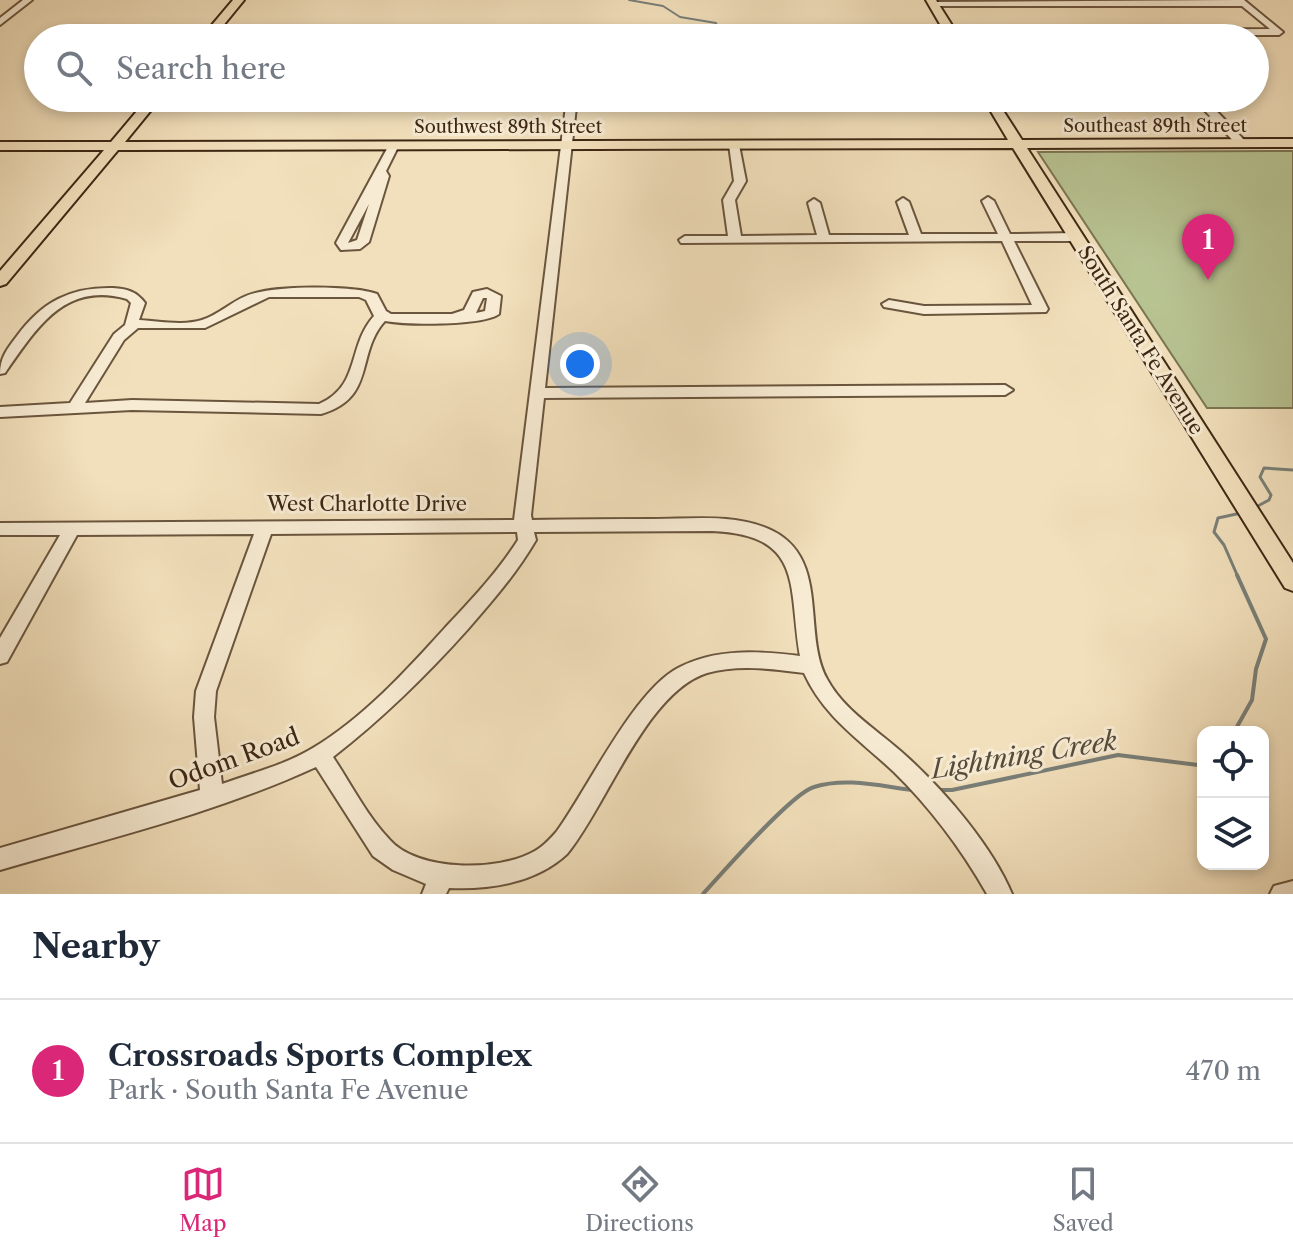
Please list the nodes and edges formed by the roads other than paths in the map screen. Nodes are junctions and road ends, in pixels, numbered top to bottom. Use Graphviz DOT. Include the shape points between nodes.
graph roads {
  1 [pos="28,0"];
  2 [pos="239,0"];
  3 [pos="932,2"];
  4 [pos="1242,2"];
  5 [pos="0,22"];
  6 [pos="219,24"];
  7 [pos="945,24"];
  8 [pos="1269,32"];
  9 [pos="143,112"];
  10 [pos="571,112"];
  11 [pos="998,112"];
  12 [pos="1211,112"];
  13 [pos="1293,143"];
  14 [pos="1017,144"];
  15 [pos="1242,144"];
  16 [pos="115,145"];
  17 [pos="394,145"];
  18 [pos="567,145"];
  19 [pos="734,145"];
  20 [pos="0,146"];
  21 [pos="373,193"];
  22 [pos="988,201"];
  23 [pos="903,202"];
  24 [pos="814,203"];
  25 [pos="1006,238"];
  26 [pos="735,239"];
  27 [pos="824,239"];
  28 [pos="917,239"];
  29 [pos="685,240"];
  30 [pos="1078,240"];
  31 [pos="0,281"];
  32 [pos="889,304"];
  33 [pos="382,316"];
  34 [pos="456,317"];
  35 [pos="133,326"];
  36 [pos="8,348"];
  37 [pos="0,370"];
  38 [pos="1005,390"];
  39 [pos="537,393"];
  40 [pos="75,407"];
  41 [pos="0,412"];
  42 [pos="524,525"];
  43 [pos="265,527"];
  44 [pos="0,529"];
  45 [pos="72,529"];
  46 [pos="1293,582"];
  47 [pos="0,656"];
  48 [pos="812,666"];
  49 [pos="320,755"];
  50 [pos="212,797"];
  51 [pos="0,859"];
  52 [pos="438,885"];
  53 [pos="1293,893"];
  54 [pos="1000,894"];
  55 [pos="1282,894"];
  1 -- 5 [label="street"];
  2 -- 6 [label="main road"];
  3 -- 4 [label="street"];
  3 -- 7 [label="main road"];
  4 -- 8 [label="street" via="1279,32"];
  9 -- 16 [label="main road"];
  10 -- 18 [label="street, Odom Road"];
  11 -- 14 [label="main road, South Santa Fe Avenue"];
  12 -- 15 [label="street"];
  13 -- 15 [label="main road, Southeast 89th Street"];
  14 -- 15 [label="main road, Southeast 89th Street"];
  14 -- 19 [label="main road, Southwest 89th Street"];
  14 -- 30 [label="main road, South Santa Fe Avenue"];
  16 -- 17 [label="main road, Southwest 89th Street"];
  16 -- 20 [label="main road, Southwest 89th Street"];
  16 -- 31 [label="main road"];
  17 -- 18 [label="main road, Southwest 89th Street"];
  17 -- 21 [label="street" via="376,176"];
  18 -- 19 [label="main road, Southwest 89th Street"];
  18 -- 39 [label="street, Odom Road"];
  19 -- 26 [label="street" via="740,181 729,198"];
  22 -- 25 [label="street"];
  23 -- 28 [label="street"];
  24 -- 27 [label="street"];
  25 -- 28 [label="street"];
  25 -- 30 [label="street"];
  25 -- 32 [label="street" via="1041,309 924,310"];
  26 -- 27 [label="street"];
  26 -- 29 [label="street"];
  27 -- 28 [label="street"];
  30 -- 46 [label="main road, South Santa Fe Avenue"];
  33 -- 34 [label="street"];
  33 -- 35 [label="street" via="374,299 361,293 275,292 252,298 205,324"];
  33 -- 40 [label="street" via="371,329 352,388 333,405 304,410"];
  35 -- 36 [label="street" via="138,303 132,296 91,292 66,297 47,309"];
  35 -- 40 [label="street" via="119,337"];
  36 -- 37 [label="street"];
  38 -- 39 [label="street"];
  39 -- 42 [label="street, Odom Road"];
  40 -- 41 [label="street"];
  42 -- 43 [label="street, West Charlotte Drive"];
  42 -- 48 [label="street, West Charlotte Drive" via="734,526 772,538 793,563"];
  42 -- 49 [label="street, Odom Road" via="527,540 486,597 403,686"];
  43 -- 45 [label="street, West Charlotte Drive"];
  43 -- 50 [label="street" via="206,691"];
  44 -- 45 [label="street, West Charlotte Drive"];
  45 -- 47 [label="street"];
  48 -- 52 [label="street" via="739,662 687,673 652,703 555,850 514,870"];
  48 -- 54 [label="street" via="841,713 936,804"];
  49 -- 50 [label="street, Odom Road"];
  49 -- 52 [label="street" via="381,848"];
  50 -- 51 [label="street, Odom Road"];
  53 -- 55 [label="street"];
}
